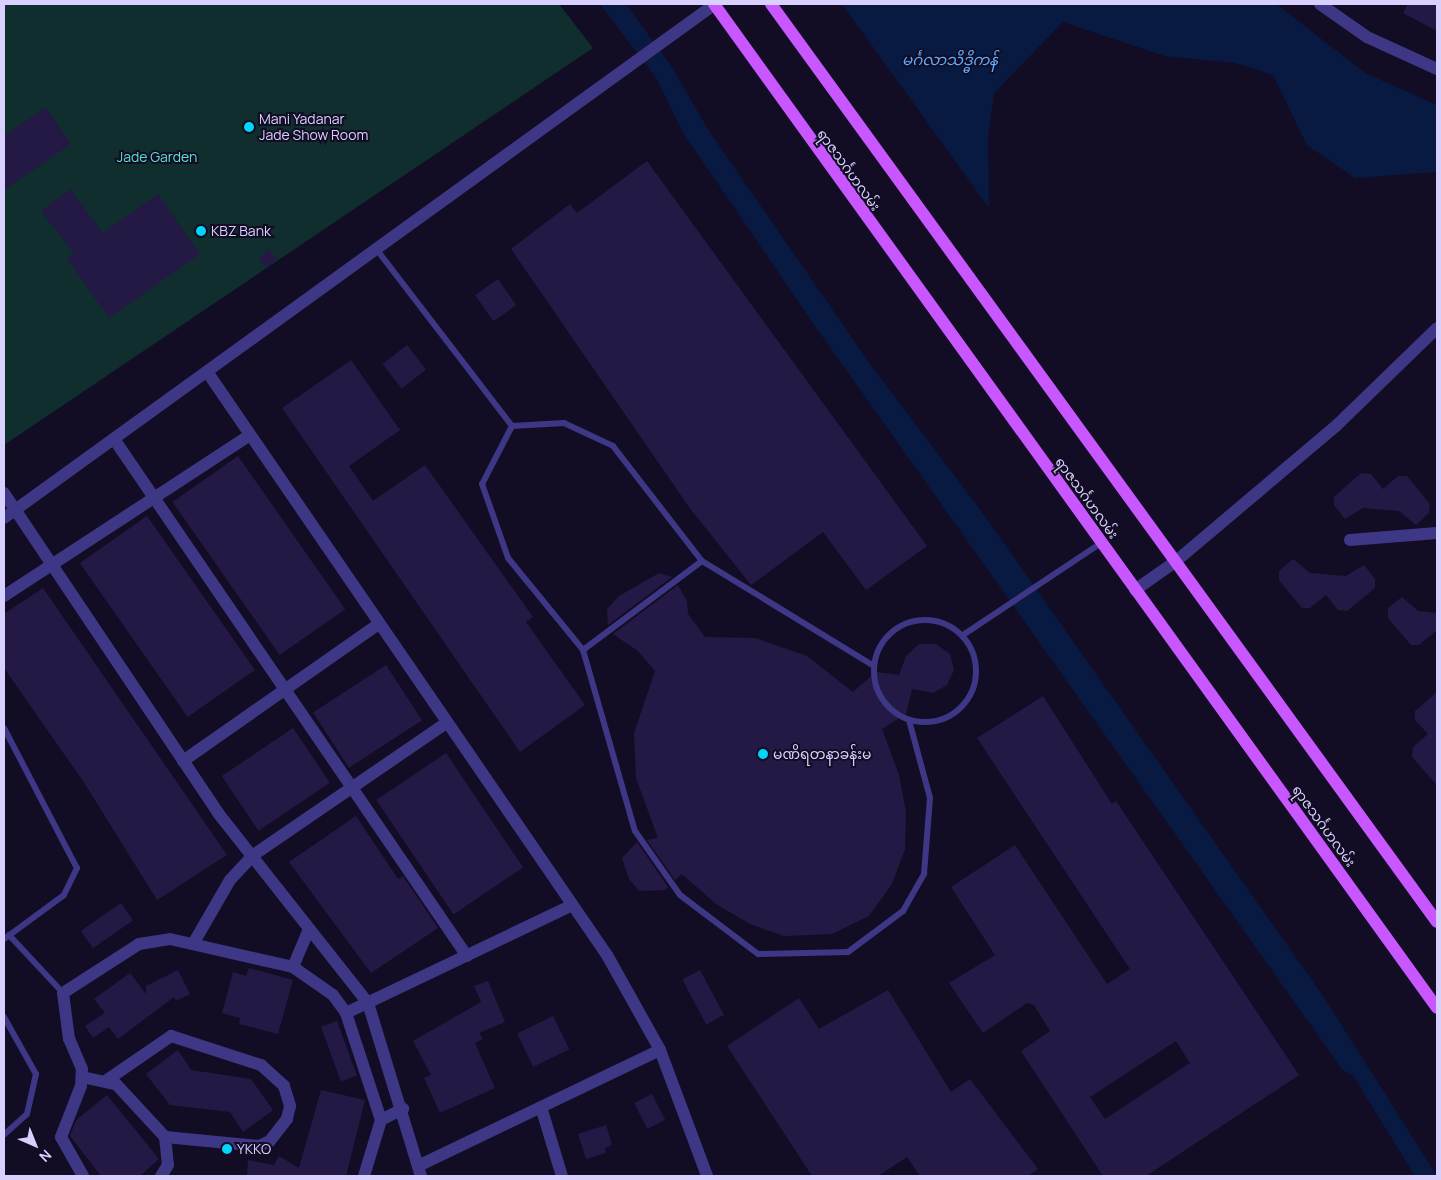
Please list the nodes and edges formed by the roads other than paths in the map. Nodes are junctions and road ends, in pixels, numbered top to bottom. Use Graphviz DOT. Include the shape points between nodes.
graph roads {
  1 [pos="714,4"];
  2 [pos="772,4"];
  3 [pos="1320,4"];
  4 [pos="1437,69"];
  5 [pos="377,250"];
  6 [pos="1437,328"];
  7 [pos="208,373"];
  8 [pos="512,426"];
  9 [pos="250,435"];
  10 [pos="114,439"];
  11 [pos="4,493"];
  12 [pos="155,498"];
  13 [pos="15,510"];
  14 [pos="4,518"];
  15 [pos="1437,533"];
  16 [pos="1350,540"];
  17 [pos="1101,543"];
  18 [pos="702,561"];
  19 [pos="1175,562"];
  20 [pos="51,564"];
  21 [pos="1134,590"];
  22 [pos="4,596"];
  23 [pos="378,624"];
  24 [pos="963,635"];
  25 [pos="583,650"];
  26 [pos="874,666"];
  27 [pos="284,688"];
  28 [pos="909,720"];
  29 [pos="446,723"];
  30 [pos="4,728"];
  31 [pos="183,761"];
  32 [pos="353,787"];
  33 [pos="252,856"];
  34 [pos="572,905"];
  35 [pos="1437,922"];
  36 [pos="309,928"];
  37 [pos="6,937"];
  38 [pos="193,944"];
  39 [pos="467,956"];
  40 [pos="293,967"];
  41 [pos="63,993"];
  42 [pos="368,1003"];
  43 [pos="1437,1008"];
  44 [pos="346,1013"];
  45 [pos="4,1017"];
  46 [pos="660,1050"];
  47 [pos="82,1077"];
  48 [pos="107,1080"];
  49 [pos="541,1107"];
  50 [pos="402,1109"];
  51 [pos="381,1120"];
  52 [pos="4,1135"];
  53 [pos="165,1137"];
  54 [pos="420,1171"];
  55 [pos="83,1176"];
  56 [pos="161,1176"];
  57 [pos="364,1176"];
  58 [pos="562,1176"];
  59 [pos="707,1176"];
  1 -- 5 [label="street"];
  1 -- 17 [label="main road, ရာဇသင်္ဂဟလမ်း"];
  2 -- 19 [label="main road"];
  3 -- 4 [label="street" via="1367,37"];
  5 -- 7 [label="street"];
  5 -- 8 [label="lane"];
  6 -- 19 [label="street" via="1337,425"];
  7 -- 9 [label="street"];
  7 -- 10 [label="street"];
  8 -- 18 [label="lane" via="564,423 613,446"];
  8 -- 25 [label="lane" via="482,484 508,558"];
  9 -- 12 [label="street"];
  9 -- 23 [label="street"];
  10 -- 12 [label="street"];
  10 -- 13 [label="street"];
  11 -- 13 [label="street"];
  12 -- 20 [label="street"];
  12 -- 27 [label="street"];
  13 -- 14 [label="street"];
  13 -- 20 [label="street"];
  15 -- 16 [label="street"];
  17 -- 21 [label="main road, ရာဇသင်္ဂဟလမ်း"];
  17 -- 24 [label="lane"];
  18 -- 25 [label="lane"];
  18 -- 26 [label="lane"];
  19 -- 21 [label="street"];
  19 -- 35 [label="main road"];
  20 -- 22 [label="street"];
  20 -- 31 [label="street"];
  21 -- 43 [label="main road, ရာဇသင်္ဂဟလမ်း"];
  23 -- 27 [label="street"];
  23 -- 29 [label="street"];
  24 -- 26 [label="lane" via="930,620 907,623 881,645"];
  24 -- 28 [label="lane" via="976,664 969,698 943,720"];
  25 -- 28 [label="lane" via="634,831 680,895 758,954 848,952 903,911 924,874 930,798"];
  26 -- 28 [label="lane" via="882,700"];
  27 -- 31 [label="street"];
  27 -- 32 [label="street"];
  29 -- 32 [label="street"];
  29 -- 34 [label="street"];
  30 -- 37 [label="lane" via="77,868 64,895"];
  31 -- 33 [label="street"];
  32 -- 33 [label="street"];
  32 -- 39 [label="street"];
  33 -- 36 [label="street"];
  33 -- 38 [label="street" via="230,880"];
  34 -- 39 [label="street"];
  34 -- 46 [label="street" via="607,955"];
  36 -- 40 [label="street"];
  36 -- 42 [label="street"];
  37 -- 41 [label="lane"];
  38 -- 40 [label="street"];
  38 -- 41 [label="street" via="170,939 139,944"];
  39 -- 42 [label="street"];
  40 -- 44 [label="street" via="333,995"];
  41 -- 47 [label="street" via="68,1039"];
  42 -- 44 [label="street"];
  42 -- 50 [label="street"];
  44 -- 51 [label="street"];
  45 -- 52 [label="lane" via="36,1074 27,1114"];
  46 -- 49 [label="street"];
  46 -- 59 [label="street"];
  47 -- 48 [label="street"];
  47 -- 55 [label="street" via="61,1137"];
  48 -- 53 [label="street" via="116,1084"];
  48 -- 53 [label="street" via="171,1036 261,1065 284,1086 290,1106 287,1119 270,1141 259,1146"];
  49 -- 54 [label="street"];
  49 -- 58 [label="street"];
  50 -- 51 [label="street"];
  50 -- 54 [label="street"];
  51 -- 57 [label="street"];
  53 -- 56 [label="street" via="168,1165"];
}
